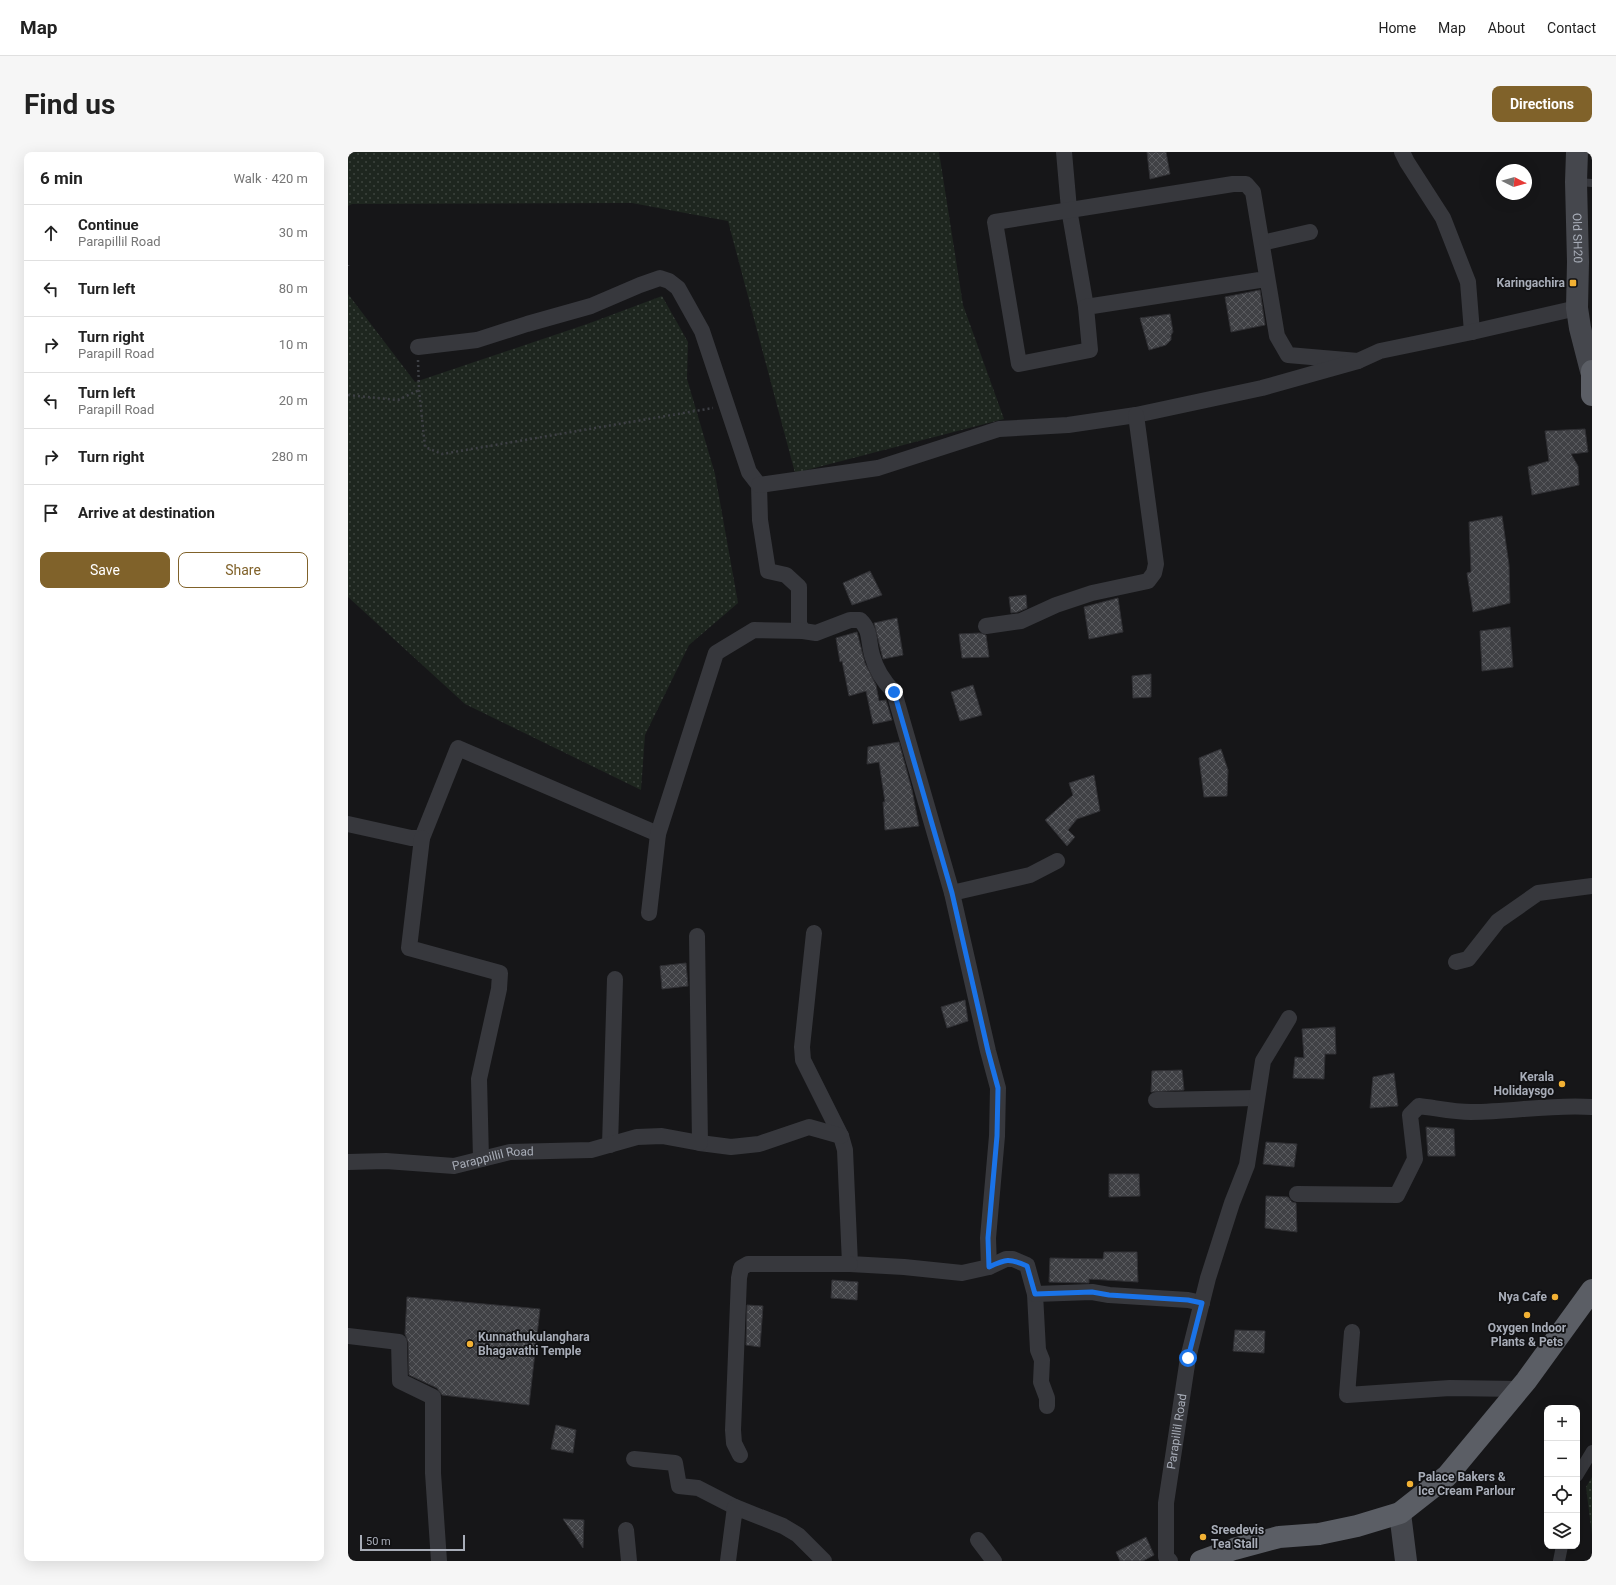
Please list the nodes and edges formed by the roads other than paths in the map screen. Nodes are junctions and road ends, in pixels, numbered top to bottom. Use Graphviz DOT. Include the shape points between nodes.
graph roads {
  1 [pos="1064,152"];
  2 [pos="1402,152"];
  3 [pos="1577,152"];
  4 [pos="1584,183"];
  5 [pos="1069,209"];
  6 [pos="1310,232"];
  7 [pos="1262,243"];
  8 [pos="1266,279"];
  9 [pos="1086,307"];
  10 [pos="1578,308"];
  11 [pos="1472,332"];
  12 [pos="418,347"];
  13 [pos="1358,360"];
  14 [pos="1592,371"];
  15 [pos="1592,394"];
  16 [pos="1136,415"];
  17 [pos="759,485"];
  18 [pos="986,626"];
  19 [pos="803,631"];
  20 [pos="348,824"];
  21 [pos="658,834"];
  22 [pos="422,838"];
  23 [pos="1057,861"];
  24 [pos="1592,886"];
  25 [pos="952,893"];
  26 [pos="649,913"];
  27 [pos="814,933"];
  28 [pos="697,936"];
  29 [pos="1456,962"];
  30 [pos="616,980"];
  31 [pos="1289,1018"];
  32 [pos="1257,1098"];
  33 [pos="1156,1100"];
  34 [pos="1592,1107"];
  35 [pos="841,1136"];
  36 [pos="700,1143"];
  37 [pos="610,1145"];
  38 [pos="481,1159"];
  39 [pos="348,1162"];
  40 [pos="1297,1194"];
  41 [pos="850,1264"];
  42 [pos="989,1267"];
  43 [pos="1592,1290"];
  44 [pos="1035,1294"];
  45 [pos="1202,1303"];
  46 [pos="1352,1332"];
  47 [pos="348,1336"];
  48 [pos="1519,1389"];
  49 [pos="1047,1406"];
  50 [pos="1592,1450"];
  51 [pos="740,1455"];
  52 [pos="634,1459"];
  53 [pos="1580,1471"];
  54 [pos="735,1507"];
  55 [pos="1400,1513"];
  56 [pos="626,1530"];
  57 [pos="978,1540"];
  58 [pos="1561,1549"];
  59 [pos="439,1561"];
  60 [pos="629,1561"];
  61 [pos="728,1561"];
  62 [pos="824,1561"];
  63 [pos="994,1561"];
  64 [pos="1170,1561"];
  65 [pos="1201,1561"];
  66 [pos="1406,1561"];
  67 [pos="1559,1561"];
  1 -- 5 [label="street"];
  2 -- 11 [label="street" via="1443,218 1468,282"];
  3 -- 4 [label="main road, Old SH20"];
  4 -- 10 [label="main road, Old SH20" via="1578,262"];
  5 -- 7 [label="street" via="1246,184 1253,192"];
  5 -- 9 [label="street"];
  5 -- 9 [label="street" via="996,222 1019,364 1090,350"];
  6 -- 7 [label="street"];
  7 -- 8 [label="street"];
  8 -- 9 [label="street"];
  8 -- 13 [label="street" via="1276,336 1288,355"];
  10 -- 11 [label="street"];
  10 -- 14 [label="main road, Old SH20" via="1580,328"];
  11 -- 13 [label="street" via="1380,351"];
  12 -- 17 [label="street" via="477,340 591,306 660,278 669,281 678,288 702,331 749,472"];
  13 -- 16 [label="street" via="1262,388"];
  14 -- 15 [label="highway"];
  16 -- 17 [label="street" via="1068,425 999,429 878,468"];
  16 -- 18 [label="street" via="1156,564 1154,574 1148,581 1092,593 1056,605 1021,621"];
  17 -- 19 [label="street" via="760,520 768,571 786,575 799,588 799,624"];
  19 -- 21 [label="street" via="754,630 716,653"];
  19 -- 25 [label="street" via="816,633 850,620 860,620 867,626 872,655 880,677 894,692"];
  20 -- 22 [label="street" via="411,838"];
  21 -- 22 [label="street" via="458,748"];
  21 -- 26 [label="street"];
  22 -- 38 [label="street" via="410,948 500,973 499,989 479,1079"];
  23 -- 25 [label="street" via="1030,875"];
  24 -- 29 [label="street" via="1538,893 1498,921 1468,959"];
  25 -- 42 [label="street" via="998,1088 997,1136 988,1238"];
  27 -- 35 [label="street" via="802,1047 803,1060"];
  28 -- 36 [label="street"];
  30 -- 37 [label="street"];
  31 -- 32 [label="street, Parapillil Road" via="1263,1060"];
  32 -- 33 [label="street"];
  32 -- 45 [label="street, Parapillil Road" via="1247,1165 1232,1203"];
  34 -- 40 [label="street" via="1552,1106 1470,1112 1419,1106 1410,1115 1415,1159 1397,1195"];
  35 -- 36 [label="street, Parappillil Road" via="809,1127 759,1144 731,1147"];
  35 -- 41 [label="street" via="845,1150"];
  36 -- 37 [label="street, Parappillil Road" via="662,1136 637,1136"];
  37 -- 38 [label="street, Parappillil Road" via="592,1150 510,1152"];
  38 -- 39 [label="street, Parappillil Road" via="454,1166 386,1161"];
  41 -- 42 [label="street" via="962,1273"];
  41 -- 51 [label="street" via="748,1264 742,1268 739,1278 733,1430 734,1443"];
  42 -- 44 [label="street" via="1006,1259 1013,1259 1027,1266"];
  43 -- 48 [label="highway"];
  44 -- 45 [label="street" via="1092,1292"];
  44 -- 49 [label="street" via="1038,1350 1042,1360 1041,1382"];
  45 -- 64 [label="street, Parapillil Road" via="1188,1358 1166,1503 1166,1557"];
  46 -- 48 [label="street" via="1347,1395 1450,1388"];
  47 -- 59 [label="street" via="399,1342 400,1381 433,1397 433,1472"];
  48 -- 55 [label="highway" via="1447,1476"];
  50 -- 53 [label="street"];
  52 -- 54 [label="street" via="675,1463 679,1486 698,1488"];
  54 -- 61 [label="street"];
  54 -- 62 [label="street" via="783,1526 798,1535"];
  55 -- 65 [label="highway" via="1319,1534 1279,1537"];
  55 -- 66 [label="main road"];
  56 -- 60 [label="street"];
  57 -- 63 [label="street"];
  58 -- 67 [label="street"];
}
